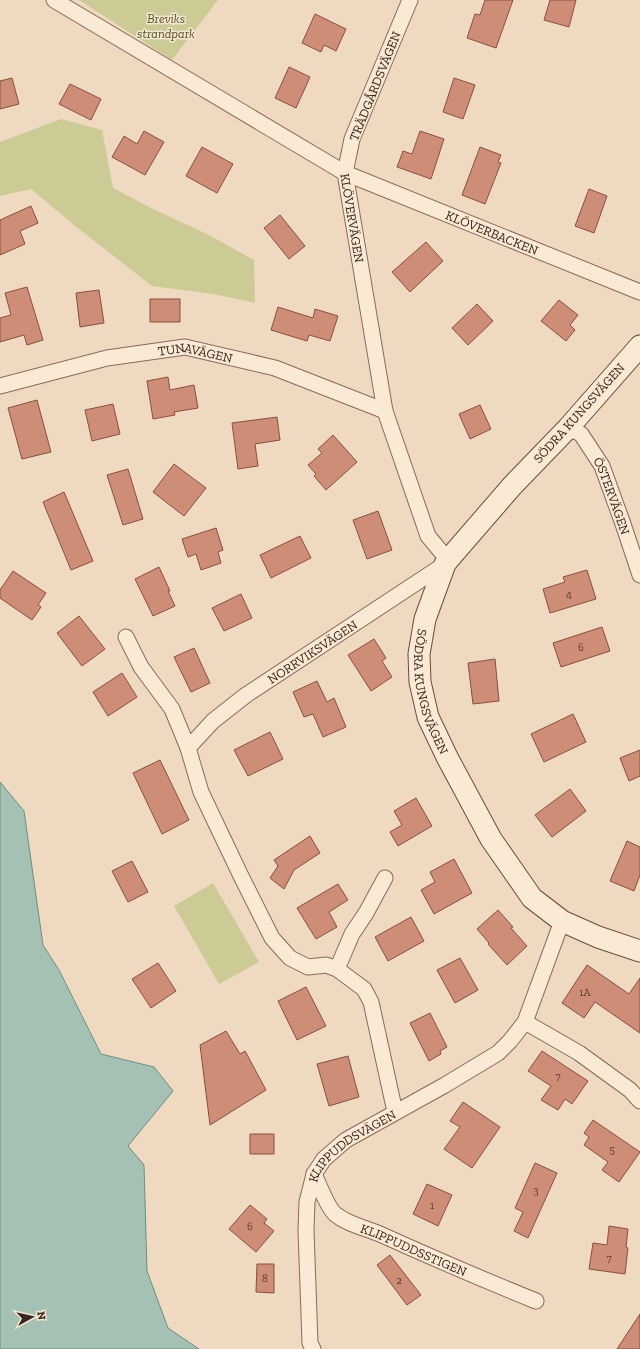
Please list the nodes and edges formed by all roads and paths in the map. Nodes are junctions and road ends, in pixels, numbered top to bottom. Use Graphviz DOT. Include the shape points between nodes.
graph roads {
  1 [pos="54,0"];
  2 [pos="410,0"];
  3 [pos="345,173"];
  4 [pos="640,292"];
  5 [pos="640,346"];
  6 [pos="0,386"];
  7 [pos="385,412"];
  8 [pos="568,428"];
  9 [pos="446,562"];
  10 [pos="640,575"];
  11 [pos="126,636"];
  12 [pos="188,748"];
  13 [pos="385,878"];
  14 [pos="562,921"];
  15 [pos="640,951"];
  16 [pos="337,969"];
  17 [pos="525,1022"];
  18 [pos="640,1101"];
  19 [pos="395,1112"];
  20 [pos="314,1174"];
  21 [pos="536,1302"];
  22 [pos="309,1347"];
  1 -- 3 [label="street, KLÖVERVÄGEN"];
  2 -- 3 [label="street, TRÄDGÅRDSVÄGEN" via="352,139"];
  3 -- 4 [label="street, KLÖVERBACKEN"];
  3 -- 7 [label="street, KLÖVERVÄGEN"];
  5 -- 8 [label="street, SÖDRA KUNGSVÄGEN"];
  6 -- 7 [label="street, TUNAVÄGEN" via="107,358 185,347 275,368"];
  7 -- 9 [label="street, KLÖVERVÄGEN" via="428,536"];
  8 -- 9 [label="street, SÖDRA KUNGSVÄGEN" via="512,486"];
  8 -- 10 [label="street, ÖSTERVÄGEN" via="581,434 602,466"];
  9 -- 12 [label="street, NORRVIKSVÄGEN" via="246,695 213,721"];
  9 -- 14 [label="street, SÖDRA KUNGSVÄGEN" via="425,619 419,654 420,682 428,717 491,839 532,898"];
  11 -- 12 [label="street" via="141,667 172,709"];
  12 -- 16 [label="street" via="201,792 272,938 290,958 308,967 326,965"];
  13 -- 16 [label="street" via="352,934"];
  14 -- 15 [label="street, SÖDRA KUNGSVÄGEN" via="598,937"];
  14 -- 17 [label="street, KLIPPUDDSVÄGEN"];
  16 -- 19 [label="street" via="364,989 371,1002"];
  17 -- 18 [label="street" via="579,1053 630,1090"];
  17 -- 19 [label="street, KLIPPUDDSVÄGEN" via="498,1053"];
  19 -- 20 [label="street, KLIPPUDDSVÄGEN" via="346,1140 324,1159"];
  20 -- 21 [label="street, KLIPPUDDSSTIGEN" via="334,1213 344,1220"];
  20 -- 22 [label="street, KLIPPUDDSVÄGEN" via="306,1202"];
}
